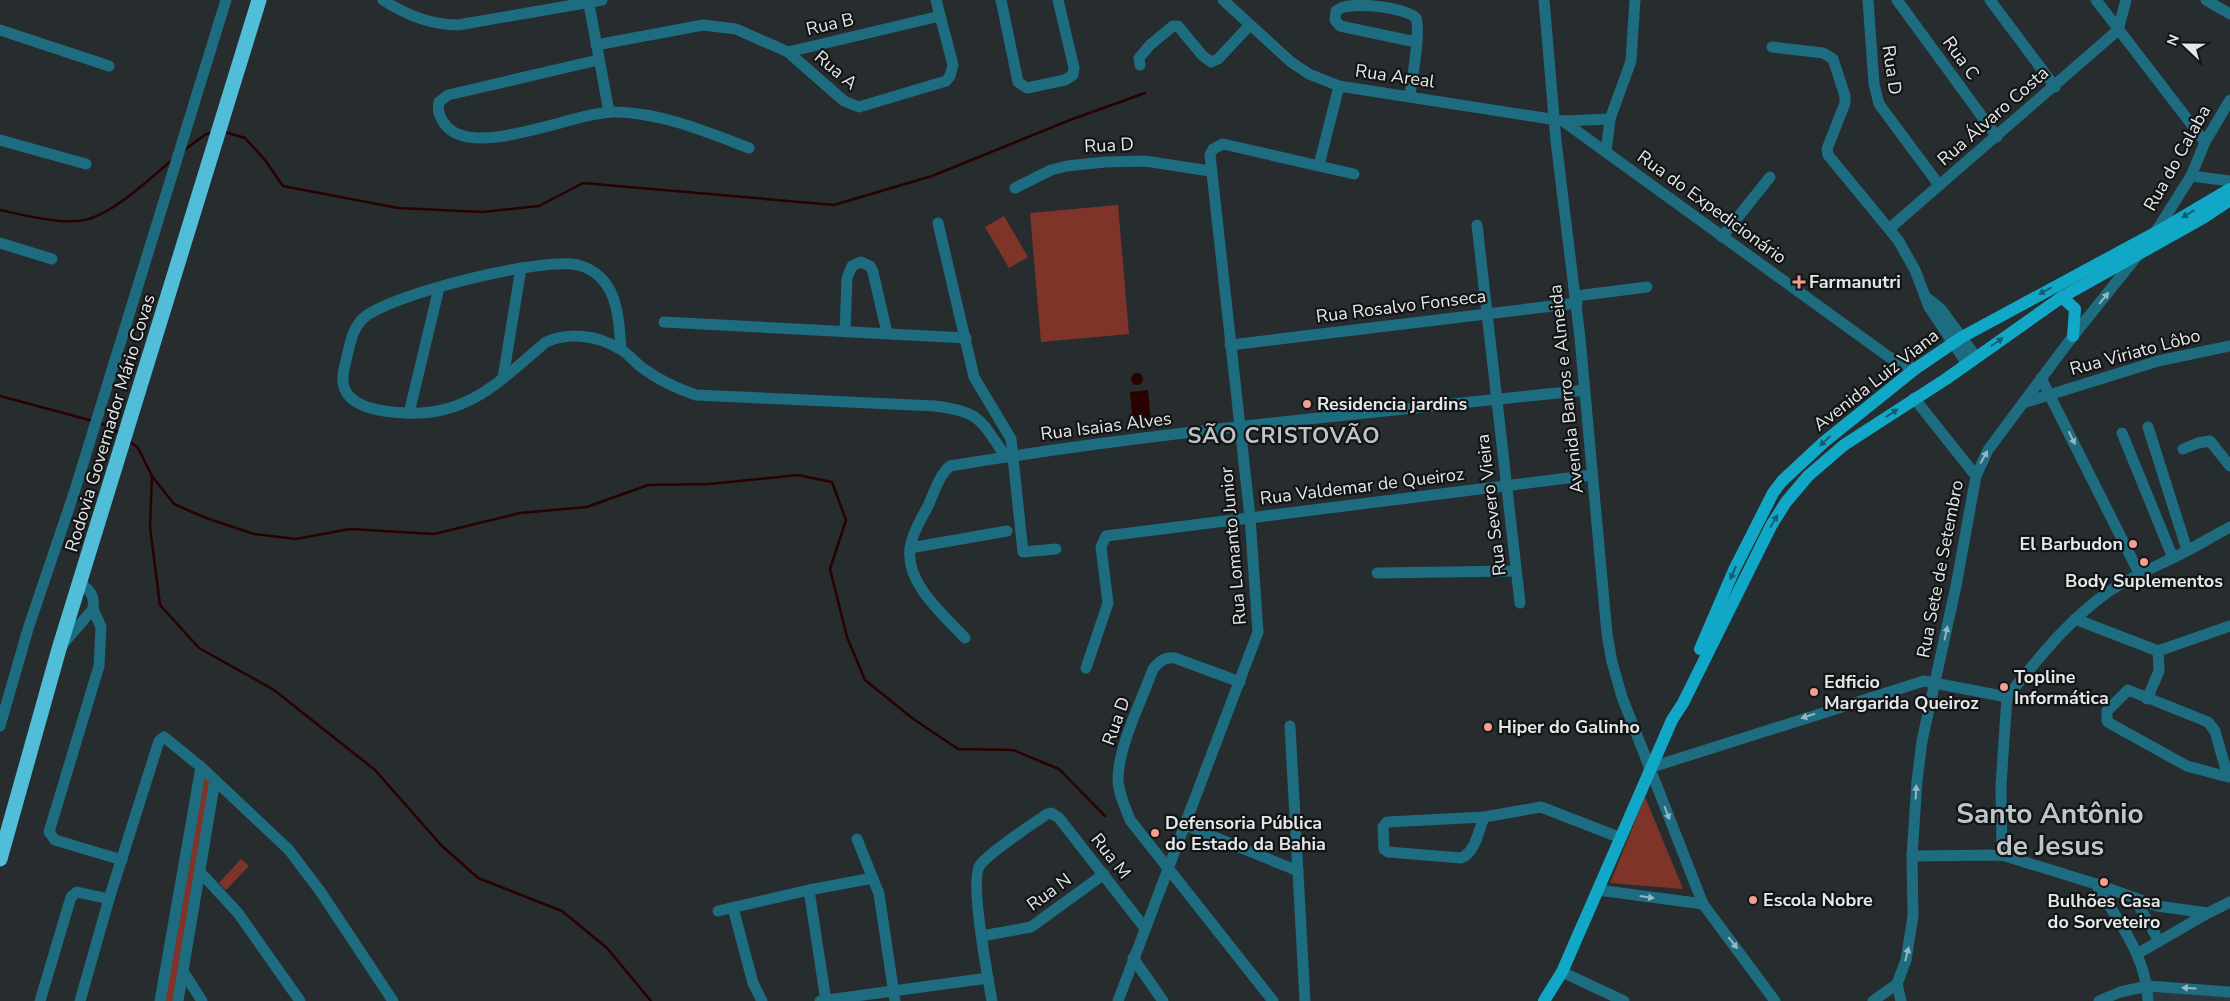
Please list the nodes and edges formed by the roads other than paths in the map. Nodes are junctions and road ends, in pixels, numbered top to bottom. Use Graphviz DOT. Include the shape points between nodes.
graph roads {
  1 [pos="226,0"];
  2 [pos="259,0"];
  3 [pos="383,0"];
  4 [pos="602,0"];
  5 [pos="936,0"];
  6 [pos="1001,0"];
  7 [pos="1058,0"];
  8 [pos="1223,0"];
  9 [pos="1544,0"];
  10 [pos="1635,0"];
  11 [pos="1868,0"];
  12 [pos="1897,0"];
  13 [pos="1990,0"];
  14 [pos="2096,0"];
  15 [pos="2126,0"];
  16 [pos="2206,0"];
  17 [pos="588,4"];
  18 [pos="2230,14"];
  19 [pos="940,16"];
  20 [pos="1249,26"];
  21 [pos="0,30"];
  22 [pos="2118,30"];
  23 [pos="1416,42"];
  24 [pos="596,45"];
  25 [pos="1772,47"];
  26 [pos="788,52"];
  27 [pos="598,60"];
  28 [pos="1140,65"];
  29 [pos="109,66"];
  30 [pos="1339,86"];
  31 [pos="2055,87"];
  32 [pos="1410,96"];
  33 [pos="2230,100"];
  34 [pos="608,112"];
  35 [pos="1610,119"];
  36 [pos="1559,120"];
  37 [pos="1997,136"];
  38 [pos="0,140"];
  39 [pos="2205,142"];
  40 [pos="749,148"];
  41 [pos="1606,152"];
  42 [pos="86,164"];
  43 [pos="1319,165"];
  44 [pos="1210,171"];
  45 [pos="1354,174"];
  46 [pos="2191,176"];
  47 [pos="1770,177"];
  48 [pos="2230,181"];
  49 [pos="1939,185"];
  50 [pos="1015,188"];
  51 [pos="2230,189"];
  52 [pos="2230,200"];
  53 [pos="938,223"];
  54 [pos="1478,225"];
  55 [pos="1890,228"];
  56 [pos="2155,233"];
  57 [pos="1722,237"];
  58 [pos="0,243"];
  59 [pos="2139,254"];
  60 [pos="52,258"];
  61 [pos="522,268"];
  62 [pos="1647,287"];
  63 [pos="438,288"];
  64 [pos="2062,297"];
  65 [pos="1576,299"];
  66 [pos="1488,312"];
  67 [pos="664,322"];
  68 [pos="844,332"];
  69 [pos="887,333"];
  70 [pos="2073,336"];
  71 [pos="966,338"];
  72 [pos="1958,339"];
  73 [pos="1230,345"];
  74 [pos="2230,346"];
  75 [pos="621,349"];
  76 [pos="1889,357"];
  77 [pos="1972,361"];
  78 [pos="1915,369"];
  79 [pos="503,378"];
  80 [pos="2041,378"];
  81 [pos="1900,380"];
  82 [pos="1585,390"];
  83 [pos="2050,394"];
  84 [pos="1914,398"];
  85 [pos="1496,400"];
  86 [pos="2024,403"];
  87 [pos="409,413"];
  88 [pos="2148,426"];
  89 [pos="1239,428"];
  90 [pos="2122,433"];
  91 [pos="2183,449"];
  92 [pos="1010,456"];
  93 [pos="2230,466"];
  94 [pos="1592,474"];
  95 [pos="1976,476"];
  96 [pos="1506,486"];
  97 [pos="1773,493"];
  98 [pos="1786,502"];
  99 [pos="1250,517"];
  100 [pos="2230,527"];
  101 [pos="1007,531"];
  102 [pos="910,548"];
  103 [pos="1056,549"];
  104 [pos="2187,550"];
  105 [pos="2173,558"];
  106 [pos="1516,571"];
  107 [pos="1377,573"];
  108 [pos="2139,573"];
  109 [pos="80,583"];
  110 [pos="1520,603"];
  111 [pos="93,609"];
  112 [pos="2074,619"];
  113 [pos="2230,626"];
  114 [pos="965,638"];
  115 [pos="59,649"];
  116 [pos="2158,651"];
  117 [pos="1086,668"];
  118 [pos="1240,682"];
  119 [pos="1935,682"];
  120 [pos="2007,697"];
  121 [pos="2147,699"];
  122 [pos="1672,720"];
  123 [pos="1,722"];
  124 [pos="1290,726"];
  125 [pos="201,767"];
  126 [pos="1650,768"];
  127 [pos="215,780"];
  128 [pos="1484,817"];
  129 [pos="1185,825"];
  130 [pos="1621,838"];
  131 [pos="856,839"];
  132 [pos="2002,855"];
  133 [pos="1912,856"];
  134 [pos="0,859"];
  135 [pos="122,860"];
  136 [pos="1168,867"];
  137 [pos="1298,872"];
  138 [pos="201,873"];
  139 [pos="1104,874"];
  140 [pos="873,878"];
  141 [pos="2096,884"];
  142 [pos="809,890"];
  143 [pos="1598,890"];
  144 [pos="109,899"];
  145 [pos="2135,899"];
  146 [pos="2230,902"];
  147 [pos="1703,904"];
  148 [pos="733,908"];
  149 [pos="718,911"];
  150 [pos="2208,912"];
  151 [pos="1144,927"];
  152 [pos="982,936"];
  153 [pos="2159,941"];
  154 [pos="2138,954"];
  155 [pos="1133,958"];
  156 [pos="1562,972"];
  157 [pos="184,973"];
  158 [pos="988,978"];
  159 [pos="1897,984"];
  160 [pos="2148,986"];
  161 [pos="1555,987"];
  162 [pos="2230,992"];
  163 [pos="894,996"];
  164 [pos="1604,996"];
  165 [pos="40,1001"];
  166 [pos="80,1001"];
  167 [pos="160,1001"];
  168 [pos="178,1001"];
  169 [pos="202,1001"];
  170 [pos="300,1001"];
  171 [pos="393,1001"];
  172 [pos="762,1001"];
  173 [pos="824,1001"];
  174 [pos="992,1001"];
  175 [pos="1118,1001"];
  176 [pos="1164,1001"];
  177 [pos="1274,1001"];
  178 [pos="1305,1001"];
  179 [pos="1544,1001"];
  180 [pos="1554,1001"];
  181 [pos="1624,1001"];
  182 [pos="1775,1001"];
  183 [pos="1873,1001"];
  184 [pos="1901,1001"];
  185 [pos="2099,1001"];
  186 [pos="2148,1001"];
  1 -- 123 [label="street"];
  2 -- 109 [label="highway, Rodovia Governador Mário Covas"];
  3 -- 17 [label="street" via="422,20 440,25"];
  4 -- 17 [label="street"];
  5 -- 19 [label="street"];
  6 -- 7 [label="street" via="1018,82 1027,88 1065,80 1073,75"];
  8 -- 20 [label="street, Rua Areal"];
  9 -- 36 [label="street, Avenida Barros e Almeida"];
  10 -- 35 [label="street" via="1631,61"];
  11 -- 49 [label="street, Rua D" via="1878,104"];
  12 -- 37 [label="street, Rua C"];
  13 -- 31 [label="street"];
  14 -- 22 [label="street"];
  15 -- 22 [label="street"];
  16 -- 18 [label="street"];
  17 -- 24 [label="street"];
  19 -- 26 [label="street, Rua B"];
  19 -- 26 [label="street, Rua A" via="953,65 950,76 946,80 859,106 852,105"];
  20 -- 28 [label="street" via="1218,59 1211,62 1178,26 1173,26 1144,51"];
  20 -- 30 [label="street, Rua Areal" via="1302,69"];
  21 -- 29 [label="street"];
  22 -- 31 [label="street, Rua Álvaro Costa"];
  22 -- 39 [label="street"];
  23 -- 23 [label="street" via="1418,21 1409,13 1353,4 1342,5 1336,11 1335,20 1340,26"];
  23 -- 32 [label="street"];
  24 -- 26 [label="street, Rua A" via="703,25 736,29"];
  24 -- 27 [label="street"];
  25 -- 55 [label="street" via="1823,53 1829,55 1836,65 1845,103 1827,148 1828,155"];
  27 -- 34 [label="street"];
  27 -- 34 [label="street" via="448,95 442,98 438,108 447,127 458,134 480,138 505,136"];
  30 -- 32 [label="street, Rua Areal"];
  30 -- 43 [label="street"];
  31 -- 37 [label="street, Rua Álvaro Costa"];
  32 -- 36 [label="street, Rua Areal"];
  33 -- 39 [label="street, Rua do Calaba"];
  34 -- 40 [label="street" via="667,120"];
  35 -- 36 [label="street"];
  35 -- 41 [label="street"];
  36 -- 41 [label="street, Rua do Expedicionário"];
  36 -- 65 [label="street, Avenida Barros e Almeida"];
  37 -- 49 [label="street, Rua Álvaro Costa"];
  38 -- 42 [label="street"];
  39 -- 46 [label="street, Rua do Calaba"];
  41 -- 57 [label="street, Rua do Expedicionário"];
  43 -- 44 [label="street, Rua Lomanto Junior" via="1223,144 1213,149 1210,155"];
  43 -- 45 [label="street"];
  44 -- 50 [label="street, Rua D" via="1145,161 1105,162 1050,170"];
  44 -- 73 [label="street, Rua Lomanto Junior"];
  46 -- 48 [label="street"];
  46 -- 56 [label="street, Rua do Calaba"];
  47 -- 57 [label="street"];
  49 -- 55 [label="street, Rua Álvaro Costa"];
  51 -- 56 [label="main road, Avenida Luiz Viana, one-way"];
  52 -- 59 [label="main road, Avenida Luiz Viana"];
  53 -- 71 [label="street"];
  54 -- 66 [label="street, Rua Severo Vieira"];
  55 -- 72 [label="street" via="1915,270 1926,297 1938,306"];
  56 -- 72 [label="main road, Avenida Luiz Viana, one-way"];
  57 -- 76 [label="street, Rua do Expedicionário"];
  58 -- 60 [label="street"];
  59 -- 64 [label="main road, Avenida Luiz Viana"];
  70 -- 59 [label="street, Rua Sete de Setembro, one-way"];
  61 -- 63 [label="street"];
  61 -- 75 [label="street" via="578,265 601,278 611,291 617,309"];
  61 -- 79 [label="street"];
  62 -- 65 [label="street, Rua Rosalvo Fonseca"];
  63 -- 87 [label="street"];
  63 -- 87 [label="street" via="382,307 366,316 353,333 345,365 343,384 347,394 361,404 381,411"];
  64 -- 70 [label="main road" via="2075,309"];
  77 -- 64 [label="main road, Avenida Luiz Viana, one-way"];
  65 -- 66 [label="street, Rua Rosalvo Fonseca"];
  65 -- 82 [label="street, Avenida Barros e Almeida"];
  66 -- 73 [label="street, Rua Rosalvo Fonseca"];
  66 -- 85 [label="street, Rua Severo Vieira"];
  67 -- 68 [label="street"];
  68 -- 69 [label="street"];
  68 -- 69 [label="street" via="846,278 852,266 861,262 870,266 873,272"];
  69 -- 71 [label="street"];
  70 -- 80 [label="street, Rua Sete de Setembro"];
  71 -- 92 [label="street" via="974,377 1011,439"];
  72 -- 77 [label="street"];
  72 -- 78 [label="main road, Avenida Luiz Viana"];
  73 -- 89 [label="street, Rua Lomanto Junior"];
  74 -- 83 [label="street, Rua Viriato Lôbo" via="2158,361"];
  75 -- 79 [label="street" via="585,336 557,337 546,342"];
  75 -- 92 [label="street" via="656,376 696,394 960,409 978,418"];
  76 -- 78 [label="street, Rua do Expedicionário"];
  76 -- 81 [label="street, Rua do Expedicionário"];
  77 -- 84 [label="main road, Avenida Luiz Viana"];
  78 -- 81 [label="main road, Avenida Luiz Viana"];
  79 -- 87 [label="street" via="483,394 459,406 434,413"];
  80 -- 83 [label="street"];
  80 -- 86 [label="street, Rua Sete de Setembro"];
  81 -- 97 [label="main road, Avenida Luiz Viana, one-way" via="1824,442"];
  82 -- 85 [label="street, Rua Isaias Alves"];
  82 -- 94 [label="street, Avenida Barros e Almeida"];
  83 -- 86 [label="street, Rua Viriato Lôbo"];
  83 -- 108 [label="street, one-way"];
  84 -- 95 [label="street"];
  98 -- 84 [label="main road, Avenida Luiz Viana, one-way" via="1808,476 1844,446"];
  85 -- 89 [label="street, Rua Isaias Alves"];
  85 -- 96 [label="street, Rua Severo Vieira"];
  95 -- 86 [label="street, Rua Sete de Setembro, one-way" via="1988,450"];
  88 -- 104 [label="street"];
  89 -- 92 [label="street, Rua Isaias Alves"];
  89 -- 99 [label="street, Rua Lomanto Junior"];
  90 -- 105 [label="street"];
  91 -- 93 [label="street" via="2210,441"];
  92 -- 102 [label="street, Rua Isaias Alves" via="946,469"];
  92 -- 103 [label="street" via="1023,552"];
  94 -- 96 [label="street, Rua Valdemar de Queiroz"];
  94 -- 126 [label="street, Avenida Barros e Almeida" via="1612,662"];
  119 -- 95 [label="street, Rua Sete de Setembro, one-way"];
  96 -- 99 [label="street, Rua Valdemar de Queiroz"];
  96 -- 106 [label="street, Rua Severo Vieira"];
  97 -- 98 [label="main road"];
  97 -- 122 [label="main road, Avenida Luiz Viana, one-way" via="1734,570"];
  122 -- 98 [label="main road, Avenida Luiz Viana, one-way" via="1744,576"];
  99 -- 117 [label="street, Rua Valdemar de Queiroz" via="1106,536 1101,547 1108,603"];
  99 -- 118 [label="street, Rua Lomanto Junior" via="1258,632"];
  100 -- 104 [label="street"];
  101 -- 102 [label="street"];
  102 -- 114 [label="street, Rua Isaias Alves" via="913,574 922,589"];
  104 -- 105 [label="street"];
  105 -- 108 [label="street"];
  106 -- 107 [label="street"];
  106 -- 110 [label="street, Rua Severo Vieira"];
  108 -- 112 [label="street"];
  109 -- 111 [label="street" via="92,594"];
  109 -- 115 [label="highway, Rodovia Governador Mário Covas"];
  111 -- 115 [label="street"];
  111 -- 135 [label="street" via="101,627 99,666 49,832 55,840"];
  112 -- 116 [label="street"];
  112 -- 120 [label="street"];
  113 -- 116 [label="street"];
  115 -- 134 [label="highway, Rodovia Governador Mário Covas"];
  116 -- 121 [label="street" via="2159,671"];
  118 -- 129 [label="street, Rua Lomanto Junior"];
  118 -- 136 [label="street, Rua D" via="1175,658 1167,657 1153,669 1121,757 1118,779 1120,796 1130,820"];
  119 -- 120 [label="street"];
  119 -- 126 [label="street, one-way" via="1915,683"];
  133 -- 119 [label="street, Rua Sete de Setembro, one-way" via="1922,741"];
  120 -- 132 [label="street" via="2001,785"];
  121 -- 121 [label="street" via="2208,722 2215,731 2228,777 2188,766 2107,721 2107,711 2128,690"];
  122 -- 126 [label="main road, Avenida Luiz Viana"];
  124 -- 137 [label="street"];
  125 -- 127 [label="street"];
  125 -- 135 [label="street" via="170,739 164,737 159,740"];
  125 -- 167 [label="street"];
  126 -- 130 [label="main road, Avenida Luiz Viana"];
  126 -- 147 [label="street, Avenida Barros e Almeida, one-way"];
  127 -- 138 [label="street"];
  127 -- 171 [label="street" via="289,850"];
  128 -- 128 [label="street" via="1387,822 1383,827 1384,849 1388,852 1461,858 1469,853"];
  128 -- 130 [label="street" via="1541,807"];
  129 -- 136 [label="street, Rua Lomanto Junior"];
  129 -- 137 [label="street"];
  130 -- 143 [label="main road, Avenida Luiz Viana"];
  131 -- 140 [label="street"];
  132 -- 133 [label="street"];
  132 -- 141 [label="street"];
  159 -- 133 [label="street, Rua Sete de Setembro, one-way" via="1911,937"];
  135 -- 144 [label="street"];
  136 -- 151 [label="street, Rua Lomanto Junior"];
  136 -- 177 [label="street, Rua D"];
  137 -- 178 [label="street"];
  138 -- 157 [label="street"];
  138 -- 170 [label="street" via="238,913"];
  139 -- 151 [label="street, Rua M"];
  139 -- 152 [label="street, Rua N" via="1031,927"];
  139 -- 152 [label="street, Rua M" via="1059,818 1047,814 979,867 976,882"];
  140 -- 142 [label="street"];
  140 -- 163 [label="street" via="879,894"];
  141 -- 145 [label="street"];
  141 -- 154 [label="street"];
  142 -- 148 [label="street"];
  142 -- 173 [label="street"];
  143 -- 147 [label="street, one-way"];
  143 -- 156 [label="main road, Avenida Luiz Viana"];
  144 -- 165 [label="street" via="77,892 71,897"];
  144 -- 166 [label="street"];
  145 -- 150 [label="street" via="2174,910"];
  145 -- 153 [label="street"];
  146 -- 150 [label="street"];
  147 -- 182 [label="street, Avenida Barros e Almeida, one-way"];
  148 -- 149 [label="street"];
  148 -- 172 [label="street" via="752,983"];
  150 -- 153 [label="street"];
  151 -- 155 [label="street, Rua Lomanto Junior"];
  152 -- 158 [label="street"];
  153 -- 154 [label="street"];
  154 -- 160 [label="street"];
  155 -- 175 [label="street, Rua Lomanto Junior"];
  155 -- 176 [label="street"];
  156 -- 161 [label="main road, Avenida Luiz Viana"];
  156 -- 164 [label="street"];
  157 -- 168 [label="street"];
  157 -- 169 [label="street"];
  158 -- 163 [label="street"];
  158 -- 174 [label="street"];
  159 -- 183 [label="street"];
  159 -- 184 [label="street, Rua Sete de Setembro"];
  162 -- 160 [label="street, one-way"];
  160 -- 185 [label="street"];
  160 -- 186 [label="street"];
  161 -- 179 [label="main road"];
  161 -- 180 [label="main road"];
  163 -- 173 [label="street"];
  164 -- 181 [label="street"];
}
